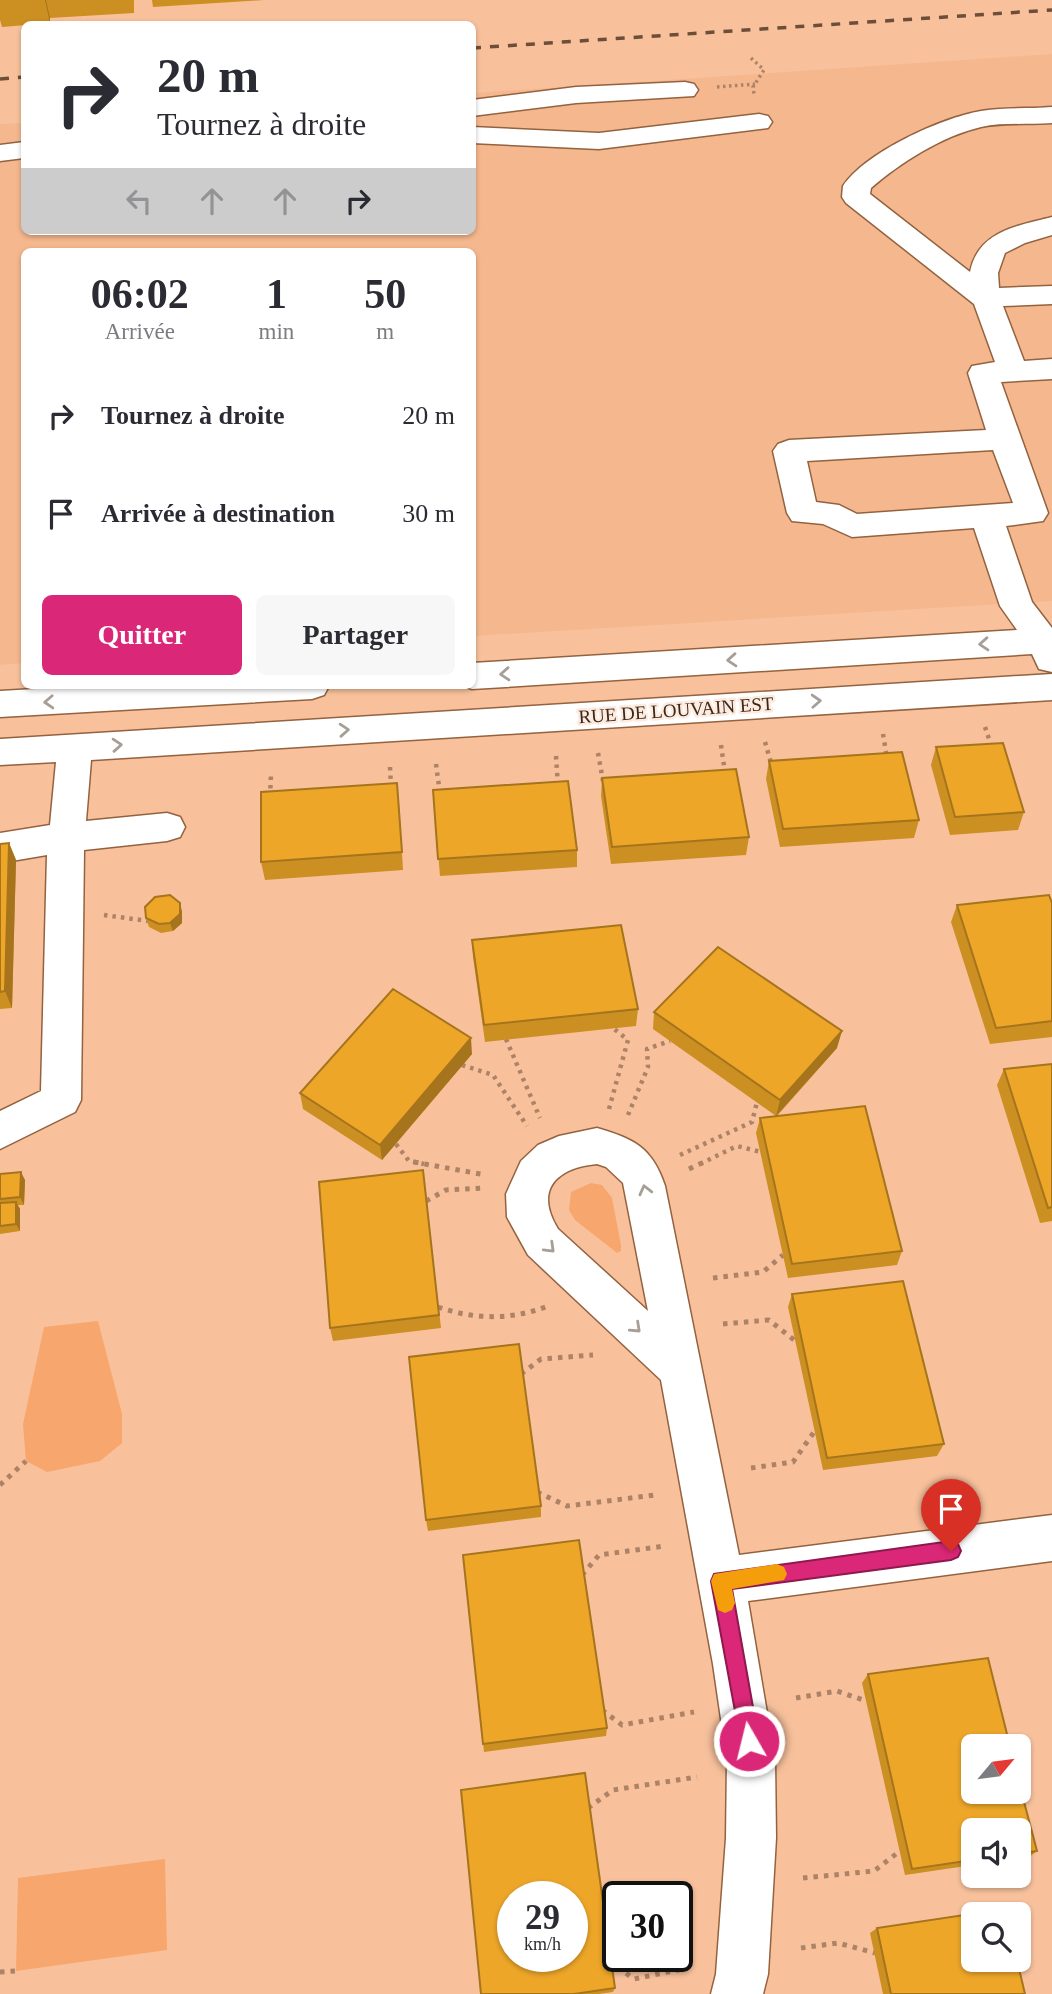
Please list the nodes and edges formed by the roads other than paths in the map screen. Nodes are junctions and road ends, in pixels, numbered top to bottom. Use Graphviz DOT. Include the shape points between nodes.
graph roads {
  1 [pos="685,90"];
  2 [pos="476,108"];
  3 [pos="1052,115"];
  4 [pos="759,122"];
  5 [pos="476,135"];
  6 [pos="21,150"];
  7 [pos="0,153"];
  8 [pos="1052,226"];
  9 [pos="1052,295"];
  10 [pos="985,299"];
  11 [pos="1052,369"];
  12 [pos="1013,371"];
  13 [pos="1005,439"];
  14 [pos="986,516"];
  15 [pos="1049,648"];
  16 [pos="476,676"];
  17 [pos="1052,687"];
  18 [pos="255,689"];
  19 [pos="303,689"];
  20 [pos="0,705"];
  21 [pos="300,733"];
  22 [pos="75,747"];
  23 [pos="0,752"];
  24 [pos="167,827"];
  25 [pos="0,831"];
  26 [pos="68,831"];
  27 [pos="0,848"];
  28 [pos="0,1130"];
  29 [pos="679,1368"];
  30 [pos="1052,1538"];
  31 [pos="721,1581"];
  32 [pos="741,1987"];
  1 -- 2 [label="street" via="576,95"];
  3 -- 10 [label="street" via="982,119 955,126 869,174 857,186 856,197"];
  4 -- 5 [label="street" via="599,141"];
  6 -- 7 [label="street"];
  8 -- 10 [label="street" via="1010,238 994,248 986,260"];
  9 -- 10 [label="street"];
  10 -- 12 [label="street"];
  11 -- 12 [label="street"];
  12 -- 13 [label="street" via="983,373"];
  13 -- 14 [label="street" via="1032,513"];
  13 -- 14 [label="street" via="789,451 803,513 828,513 852,526"];
  14 -- 15 [label="street" via="1017,606"];
  15 -- 16 [label="street, one-way"];
  21 -- 17 [label="street, RUE DE LOUVAIN EST, one-way"];
  18 -- 20 [label="street, one-way"];
  19 -- 21 [label="street"];
  22 -- 21 [label="street, RUE DE LOUVAIN EST, one-way"];
  22 -- 23 [label="street, RUE DE LOUVAIN EST"];
  22 -- 26 [label="street"];
  24 -- 26 [label="street"];
  25 -- 26 [label="street"];
  26 -- 27 [label="street"];
  26 -- 28 [label="street" via="61,1100"];
  29 -- 29 [label="street, one-way" via="651,1216 636,1167 618,1153 596,1146 572,1148 552,1158 535,1172 525,1191 525,1213 534,1233"];
  29 -- 31 [label="street"];
  30 -- 31 [label="street"];
  31 -- 32 [label="street" via="751,1760"];
}
